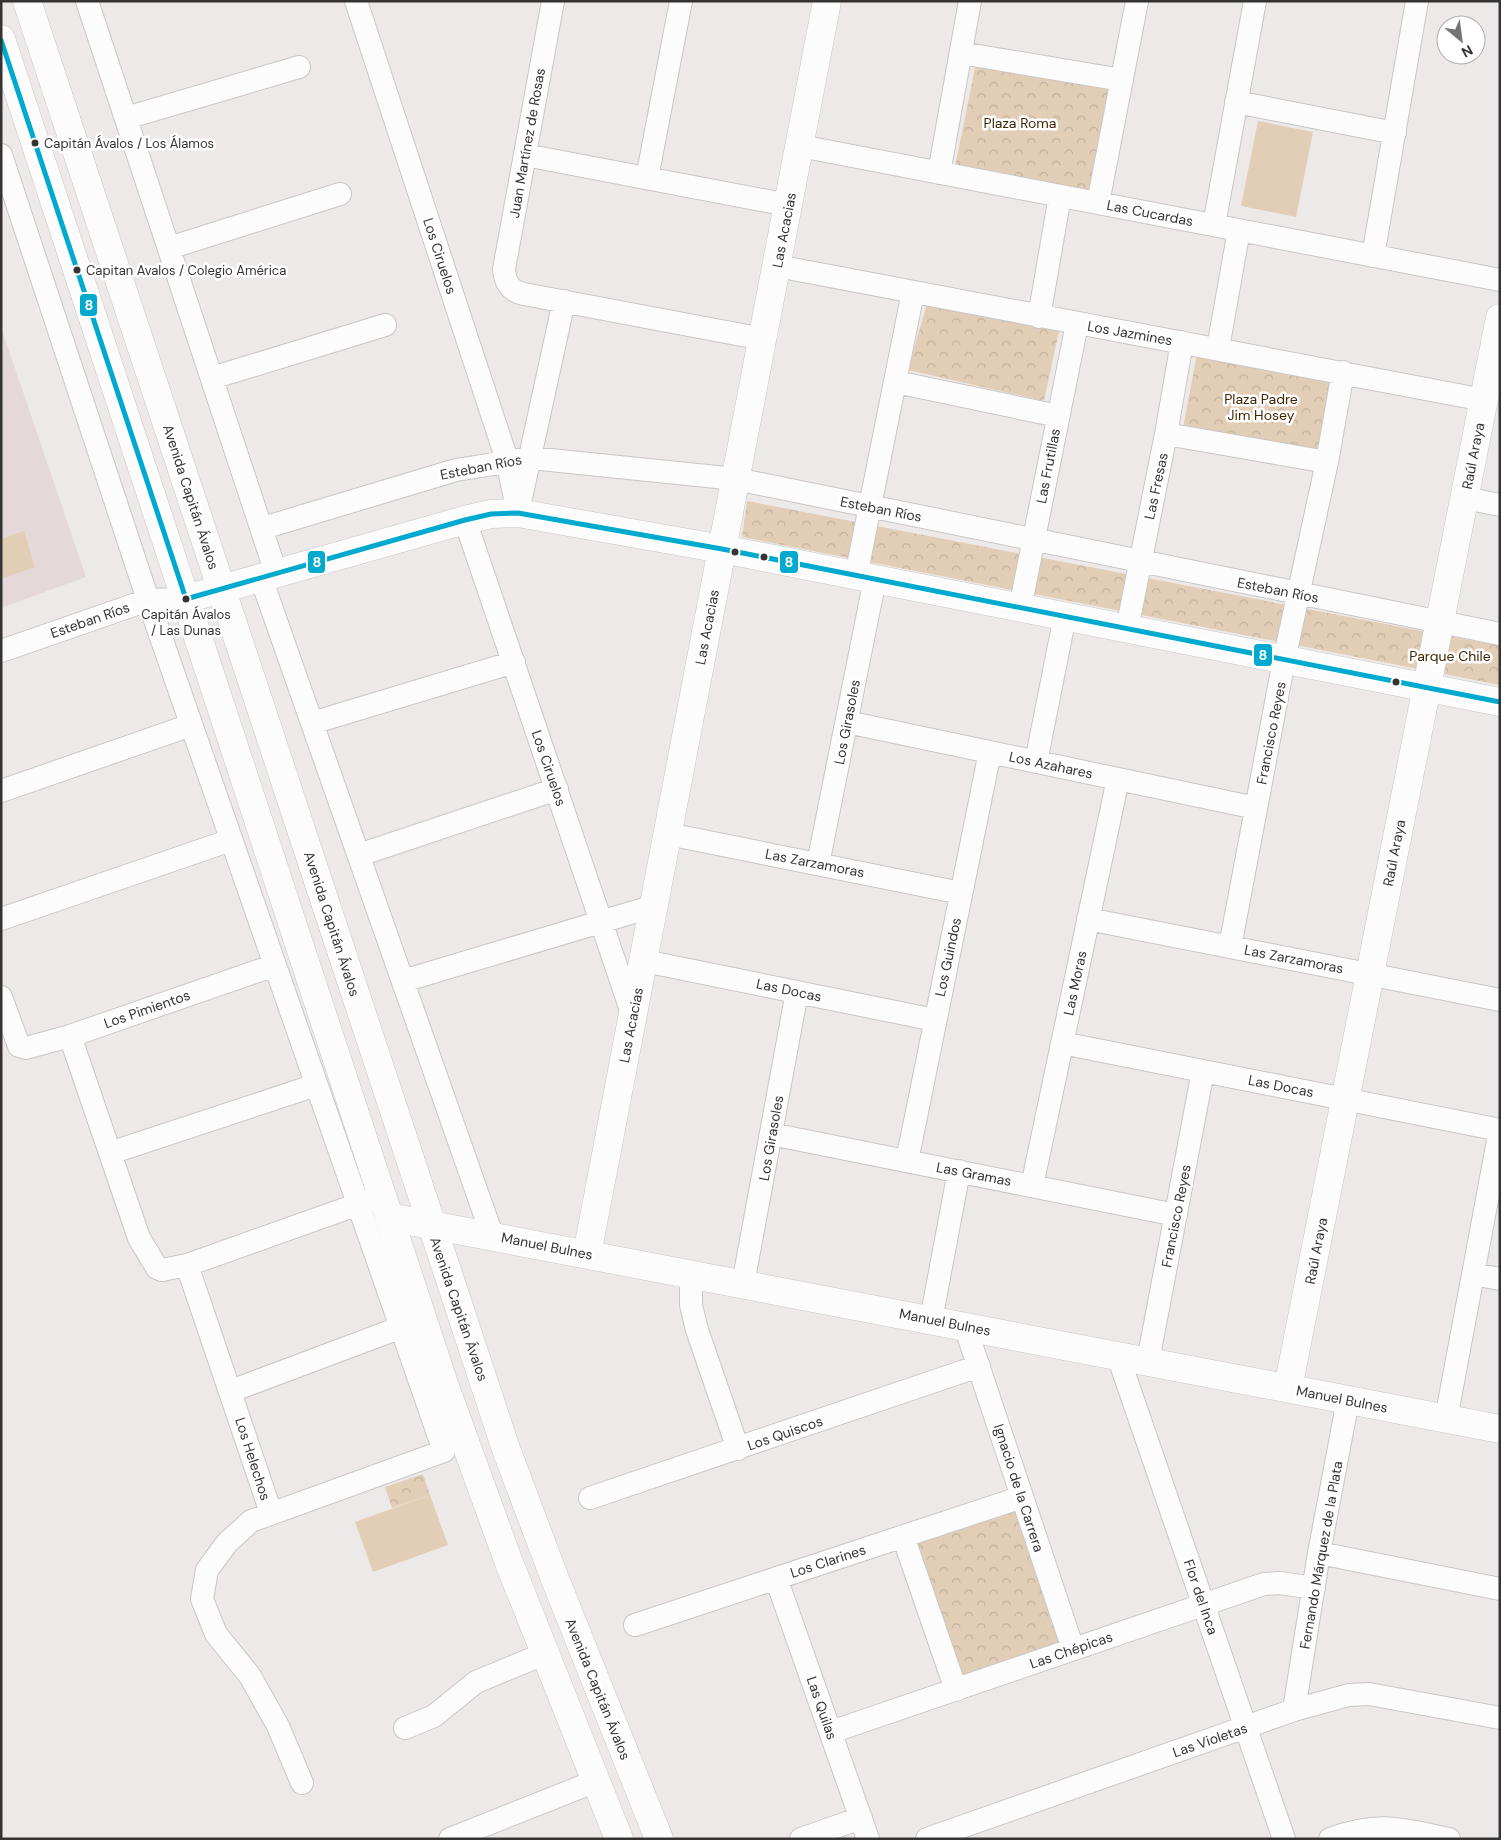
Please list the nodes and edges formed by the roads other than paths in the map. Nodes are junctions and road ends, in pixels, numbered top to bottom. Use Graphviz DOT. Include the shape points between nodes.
graph roads {
  1 [pos="27,1"];
  2 [pos="87,1"];
  3 [pos="356,1"];
  4 [pos="553,1"];
  5 [pos="681,1"];
  6 [pos="827,1"];
  7 [pos="970,1"];
  8 [pos="1137,1"];
  9 [pos="1255,1"];
  10 [pos="1417,1"];
  11 [pos="1,39"];
  12 [pos="960,53"];
  13 [pos="299,67"];
  14 [pos="1122,80"];
  15 [pos="1236,102"];
  16 [pos="126,118"];
  17 [pos="1395,133"];
  18 [pos="800,146"];
  19 [pos="525,155"];
  20 [pos="2,160"];
  21 [pos="939,173"];
  22 [pos="646,178"];
  23 [pos="340,194"];
  24 [pos="1060,196"];
  25 [pos="1098,203"];
  26 [pos="788,205"];
  27 [pos="1214,225"];
  28 [pos="1240,230"];
  29 [pos="168,248"];
  30 [pos="1374,256"];
  31 [pos="777,266"];
  32 [pos="1500,280"];
  33 [pos="913,292"];
  34 [pos="564,301"];
  35 [pos="1039,317"];
  36 [pos="1500,318"];
  37 [pos="1076,324"];
  38 [pos="385,325"];
  39 [pos="763,339"];
  40 [pos="1182,342"];
  41 [pos="1218,348"];
  42 [pos="1343,372"];
  43 [pos="212,378"];
  44 [pos="896,382"];
  45 [pos="1484,400"];
  46 [pos="1058,416"];
  47 [pos="1166,434"];
  48 [pos="531,458"];
  49 [pos="507,460"];
  50 [pos="1326,462"];
  51 [pos="736,479"];
  52 [pos="1464,498"];
  53 [pos="1500,505"];
  54 [pos="870,507"];
  55 [pos="518,513"];
  56 [pos="465,520"];
  57 [pos="263,528"];
  58 [pos="1034,540"];
  59 [pos="722,549"];
  60 [pos="1140,562"];
  61 [pos="268,576"];
  62 [pos="866,578"];
  63 [pos="222,589"];
  64 [pos="1299,594"];
  65 [pos="186,599"];
  66 [pos="148,600"];
  67 [pos="1020,608"];
  68 [pos="1065,616"];
  69 [pos="1440,622"];
  70 [pos="1127,629"];
  71 [pos="1500,634"];
  72 [pos="1,651"];
  73 [pos="1284,660"];
  74 [pos="514,662"];
  75 [pos="1426,688"];
  76 [pos="1500,702"];
  77 [pos="847,722"];
  78 [pos="312,723"];
  79 [pos="192,725"];
  80 [pos="990,752"];
  81 [pos="1036,762"];
  82 [pos="1118,779"];
  83 [pos="556,789"];
  84 [pos="1,791"];
  85 [pos="1256,808"];
  86 [pos="668,834"];
  87 [pos="231,840"];
  88 [pos="359,855"];
  89 [pos="818,864"];
  90 [pos="961,893"];
  91 [pos="654,906"];
  92 [pos="1,918"];
  93 [pos="1088,919"];
  94 [pos="601,922"];
  95 [pos="1230,947"];
  96 [pos="644,960"];
  97 [pos="275,965"];
  98 [pos="1371,974"];
  99 [pos="403,981"];
  100 [pos="798,992"];
  101 [pos="1,997"];
  102 [pos="1500,1000"];
  103 [pos="633,1016"];
  104 [pos="935,1020"];
  105 [pos="70,1036"];
  106 [pos="1062,1043"];
  107 [pos="1203,1071"];
  108 [pos="316,1085"];
  109 [pos="1346,1099"];
  110 [pos="1500,1130"];
  111 [pos="771,1134"];
  112 [pos="110,1153"];
  113 [pos="907,1161"];
  114 [pos="959,1172"];
  115 [pos="1032,1186"];
  116 [pos="377,1206"];
  117 [pos="1176,1215"];
  118 [pos="430,1223"];
  119 [pos="492,1235"];
  120 [pos="588,1254"];
  121 [pos="187,1266"];
  122 [pos="691,1273"];
  123 [pos="1473,1274"];
  124 [pos="1500,1279"];
  125 [pos="744,1284"];
  126 [pos="931,1320"];
  127 [pos="412,1323"];
  128 [pos="966,1326"];
  129 [pos="1118,1356"];
  130 [pos="1148,1361"];
  131 [pos="979,1366"];
  132 [pos="1288,1388"];
  133 [pos="231,1391"];
  134 [pos="1348,1400"];
  135 [pos="1446,1419"];
  136 [pos="1500,1429"];
  137 [pos="738,1449"];
  138 [pos="1022,1497"];
  139 [pos="590,1498"];
  140 [pos="271,1513"];
  141 [pos="904,1536"];
  142 [pos="1319,1553"];
  143 [pos="776,1578"];
  144 [pos="1314,1588"];
  145 [pos="1500,1589"];
  146 [pos="1204,1605"];
  147 [pos="635,1625"];
  148 [pos="1073,1649"];
  149 [pos="546,1653"];
  150 [pos="956,1690"];
  151 [pos="1294,1710"];
  152 [pos="1500,1718"];
  153 [pos="1246,1727"];
  154 [pos="405,1728"];
  155 [pos="831,1732"];
  156 [pos="596,1781"];
  157 [pos="302,1783"];
  158 [pos="864,1829"];
  159 [pos="450,1839"];
  160 [pos="620,1839"];
  161 [pos="659,1839"];
  162 [pos="801,1839"];
  163 [pos="927,1839"];
  164 [pos="1284,1839"];
  165 [pos="1330,1839"];
  166 [pos="1449,1839"];
  1 -- 63 [label="main road, Avenida Capitán Ávalos"];
  2 -- 16 [label="street"];
  3 -- 49 [label="street, Los Ciruelos"];
  4 -- 19 [label="street, Juan Martínez de Rosas"];
  5 -- 22 [label="street"];
  6 -- 18 [label="main road, Las Acacias"];
  7 -- 12 [label="street"];
  8 -- 14 [label="street"];
  9 -- 15 [label="street"];
  10 -- 17 [label="street"];
  11 -- 65 [label="main road"];
  12 -- 14 [label="street"];
  12 -- 21 [label="street"];
  13 -- 16 [label="street"];
  14 -- 25 [label="street"];
  15 -- 17 [label="street"];
  15 -- 27 [label="street"];
  16 -- 29 [label="street"];
  17 -- 30 [label="street"];
  18 -- 21 [label="street, Las Cucardas"];
  18 -- 26 [label="main road, Las Acacias"];
  19 -- 22 [label="street"];
  19 -- 34 [label="street, Juan Martínez de Rosas" via="504,269 508,285 519,293"];
  20 -- 66 [label="street"];
  21 -- 24 [label="street, Las Cucardas"];
  22 -- 26 [label="street"];
  23 -- 29 [label="street"];
  24 -- 25 [label="street, Las Cucardas"];
  24 -- 35 [label="street"];
  25 -- 27 [label="street, Las Cucardas"];
  26 -- 31 [label="main road, Las Acacias"];
  27 -- 28 [label="street, Las Cucardas"];
  28 -- 30 [label="street, Las Cucardas"];
  28 -- 41 [label="street"];
  29 -- 43 [label="street"];
  30 -- 32 [label="street, Las Cucardas"];
  31 -- 33 [label="street, Los Jazmines"];
  31 -- 39 [label="main road, Las Acacias"];
  33 -- 35 [label="street, Los Jazmines"];
  33 -- 44 [label="street, Los Girasoles"];
  34 -- 39 [label="street"];
  34 -- 48 [label="street"];
  35 -- 37 [label="street, Los Jazmines"];
  36 -- 45 [label="main road, Raúl Araya"];
  37 -- 40 [label="street, Los Jazmines"];
  37 -- 46 [label="street, Las Frutillas"];
  38 -- 43 [label="street"];
  39 -- 51 [label="main road, Las Acacias"];
  40 -- 41 [label="street, Los Jazmines"];
  40 -- 47 [label="street, Las Fresas"];
  41 -- 42 [label="street, Los Jazmines"];
  42 -- 45 [label="street, Los Jazmines"];
  42 -- 50 [label="street, Francisco Reyes"];
  43 -- 57 [label="street"];
  44 -- 46 [label="street"];
  44 -- 54 [label="street, Los Girasoles"];
  45 -- 52 [label="main road, Raúl Araya"];
  46 -- 58 [label="street, Las Frutillas"];
  47 -- 50 [label="street"];
  47 -- 60 [label="street, Las Fresas"];
  48 -- 49 [label="street, Esteban Ríos"];
  48 -- 51 [label="street, Esteban Ríos"];
  48 -- 55 [label="street"];
  49 -- 55 [label="street, Los Ciruelos"];
  49 -- 57 [label="street, Esteban Ríos" via="456,470"];
  50 -- 64 [label="street, Francisco Reyes"];
  51 -- 54 [label="street, Esteban Ríos"];
  51 -- 59 [label="main road, Las Acacias"];
  52 -- 53 [label="street"];
  52 -- 69 [label="main road, Raúl Araya"];
  54 -- 58 [label="street, Esteban Ríos"];
  54 -- 62 [label="street, Los Girasoles"];
  55 -- 56 [label="main road, Esteban Ríos" via="491,514"];
  55 -- 59 [label="main road, Esteban Ríos"];
  56 -- 61 [label="main road, Esteban Ríos"];
  56 -- 74 [label="street, Los Ciruelos"];
  57 -- 61 [label="street"];
  58 -- 60 [label="street, Esteban Ríos"];
  58 -- 67 [label="street, Las Frutillas"];
  59 -- 62 [label="main road, Esteban Ríos"];
  59 -- 86 [label="main road, Las Acacias"];
  60 -- 64 [label="street, Esteban Ríos"];
  60 -- 70 [label="street, Las Fresas"];
  61 -- 63 [label="main road, Esteban Ríos"];
  61 -- 78 [label="street"];
  62 -- 67 [label="main road, Esteban Ríos"];
  62 -- 77 [label="street, Los Girasoles"];
  63 -- 65 [label="main road, Esteban Ríos"];
  63 -- 118 [label="main road, Avenida Capitán Ávalos"];
  64 -- 69 [label="street, Esteban Ríos"];
  64 -- 73 [label="street, Francisco Reyes"];
  65 -- 66 [label="street, Esteban Ríos"];
  65 -- 116 [label="main road"];
  66 -- 72 [label="street, Esteban Ríos"];
  66 -- 79 [label="street"];
  67 -- 68 [label="main road, Esteban Ríos"];
  68 -- 70 [label="main road, Esteban Ríos"];
  68 -- 81 [label="street"];
  69 -- 71 [label="street, Esteban Ríos"];
  69 -- 75 [label="main road, Raúl Araya"];
  70 -- 73 [label="main road, Esteban Ríos"];
  73 -- 75 [label="main road, Esteban Ríos"];
  73 -- 85 [label="street, Francisco Reyes"];
  74 -- 78 [label="street"];
  74 -- 83 [label="street, Los Ciruelos"];
  75 -- 76 [label="main road, Esteban Ríos"];
  75 -- 98 [label="main road, Raúl Araya"];
  77 -- 80 [label="street, Los Azahares"];
  77 -- 89 [label="street, Los Girasoles"];
  78 -- 88 [label="street"];
  79 -- 84 [label="street"];
  79 -- 87 [label="street"];
  80 -- 81 [label="street, Los Azahares"];
  80 -- 90 [label="street, Los Guindos"];
  81 -- 82 [label="street, Los Azahares"];
  82 -- 85 [label="street, Los Azahares"];
  82 -- 93 [label="street, Las Moras"];
  83 -- 88 [label="street"];
  83 -- 94 [label="street, Los Ciruelos"];
  85 -- 95 [label="street, Francisco Reyes"];
  86 -- 89 [label="street, Las Zarzamoras"];
  86 -- 91 [label="main road, Las Acacias"];
  87 -- 92 [label="street"];
  87 -- 97 [label="street"];
  88 -- 99 [label="street"];
  89 -- 90 [label="street, Las Zarzamoras"];
  90 -- 104 [label="street, Los Guindos"];
  91 -- 94 [label="street"];
  91 -- 96 [label="main road, Las Acacias"];
  93 -- 95 [label="street, Las Zarzamoras"];
  93 -- 106 [label="street, Las Moras"];
  94 -- 99 [label="street"];
  94 -- 103 [label="street, Los Ciruelos"];
  95 -- 98 [label="street, Las Zarzamoras"];
  96 -- 100 [label="street, Las Docas"];
  96 -- 103 [label="main road, Las Acacias"];
  97 -- 105 [label="street, Los Pimientos"];
  97 -- 108 [label="street"];
  98 -- 102 [label="street, Las Zarzamoras"];
  98 -- 109 [label="main road, Raúl Araya"];
  99 -- 119 [label="street"];
  100 -- 104 [label="street, Las Docas"];
  100 -- 111 [label="street, Los Girasoles"];
  101 -- 105 [label="street, Los Pimientos" via="19,1046 26,1048"];
  103 -- 120 [label="main road, Las Acacias"];
  104 -- 113 [label="street, Los Guindos"];
  105 -- 112 [label="street"];
  106 -- 107 [label="street, Las Docas"];
  106 -- 115 [label="street, Las Moras"];
  107 -- 109 [label="street, Las Docas"];
  107 -- 117 [label="street, Francisco Reyes"];
  108 -- 112 [label="street"];
  108 -- 116 [label="street"];
  109 -- 110 [label="street, Las Docas"];
  109 -- 132 [label="main road, Raúl Araya"];
  110 -- 123 [label="street"];
  111 -- 113 [label="street, Las Gramas"];
  111 -- 125 [label="street, Los Girasoles"];
  112 -- 121 [label="street, Manuel Bulnes" via="138,1238 152,1264 162,1270"];
  113 -- 114 [label="street, Las Gramas"];
  114 -- 115 [label="street, Las Gramas"];
  114 -- 126 [label="street"];
  115 -- 117 [label="street, Las Gramas"];
  116 -- 118 [label="main road, Manuel Bulnes"];
  116 -- 121 [label="street, Manuel Bulnes"];
  116 -- 127 [label="main road"];
  117 -- 130 [label="street, Francisco Reyes"];
  118 -- 119 [label="main road, Manuel Bulnes"];
  118 -- 161 [label="main road, Avenida Capitán Ávalos" via="529,1512"];
  119 -- 120 [label="main road, Manuel Bulnes"];
  120 -- 122 [label="main road, Manuel Bulnes"];
  121 -- 133 [label="street, Los Helechos"];
  122 -- 125 [label="main road, Manuel Bulnes"];
  122 -- 137 [label="street" via="691,1305 696,1330"];
  123 -- 124 [label="street"];
  123 -- 135 [label="street"];
  125 -- 126 [label="main road, Manuel Bulnes"];
  126 -- 128 [label="main road, Manuel Bulnes"];
  127 -- 133 [label="street"];
  127 -- 140 [label="street" via="444,1451"];
  127 -- 149 [label="main road" via="472,1464"];
  128 -- 129 [label="main road, Manuel Bulnes"];
  128 -- 131 [label="street, Ignacio de la Carrera"];
  129 -- 130 [label="main road, Manuel Bulnes"];
  129 -- 146 [label="street, Flor del Inca"];
  130 -- 132 [label="main road, Manuel Bulnes"];
  131 -- 137 [label="street, Los Quiscos"];
  131 -- 138 [label="street, Ignacio de la Carrera"];
  132 -- 134 [label="main road, Manuel Bulnes"];
  133 -- 140 [label="street, Los Helechos"];
  134 -- 135 [label="main road, Manuel Bulnes"];
  134 -- 142 [label="street, Fernando Márquez de la Plata"];
  135 -- 136 [label="main road, Manuel Bulnes"];
  137 -- 139 [label="street, Los Quiscos"];
  138 -- 141 [label="street, Los Clarines"];
  138 -- 148 [label="street, Ignacio de la Carrera"];
  140 -- 157 [label="street, Los Helechos" via="251,1521 227,1543 207,1570 202,1599 216,1634 250,1676 274,1718"];
  141 -- 143 [label="street, Los Clarines"];
  141 -- 150 [label="street"];
  142 -- 144 [label="street, Fernando Márquez de la Plata"];
  142 -- 145 [label="street"];
  143 -- 147 [label="street, Los Clarines"];
  143 -- 155 [label="street, Las Quilas"];
  144 -- 146 [label="street, Las Chépicas" via="1264,1584"];
  144 -- 151 [label="street, Fernando Márquez de la Plata"];
  146 -- 148 [label="street, Las Chépicas"];
  146 -- 153 [label="street, Flor del Inca"];
  148 -- 150 [label="street, Las Chépicas"];
  149 -- 154 [label="street" via="476,1682 434,1716"];
  149 -- 156 [label="main road"];
  150 -- 155 [label="street, Las Chépicas"];
  151 -- 152 [label="street, Las Violetas" via="1358,1693"];
  151 -- 153 [label="street, Las Violetas"];
  153 -- 163 [label="street, Las Violetas"];
  153 -- 164 [label="street, Flor del Inca"];
  155 -- 158 [label="street, Las Quilas"];
  156 -- 159 [label="street"];
  156 -- 160 [label="main road"];
  158 -- 162 [label="street"];
  165 -- 166 [label="street" via="1377,1827"];
}
